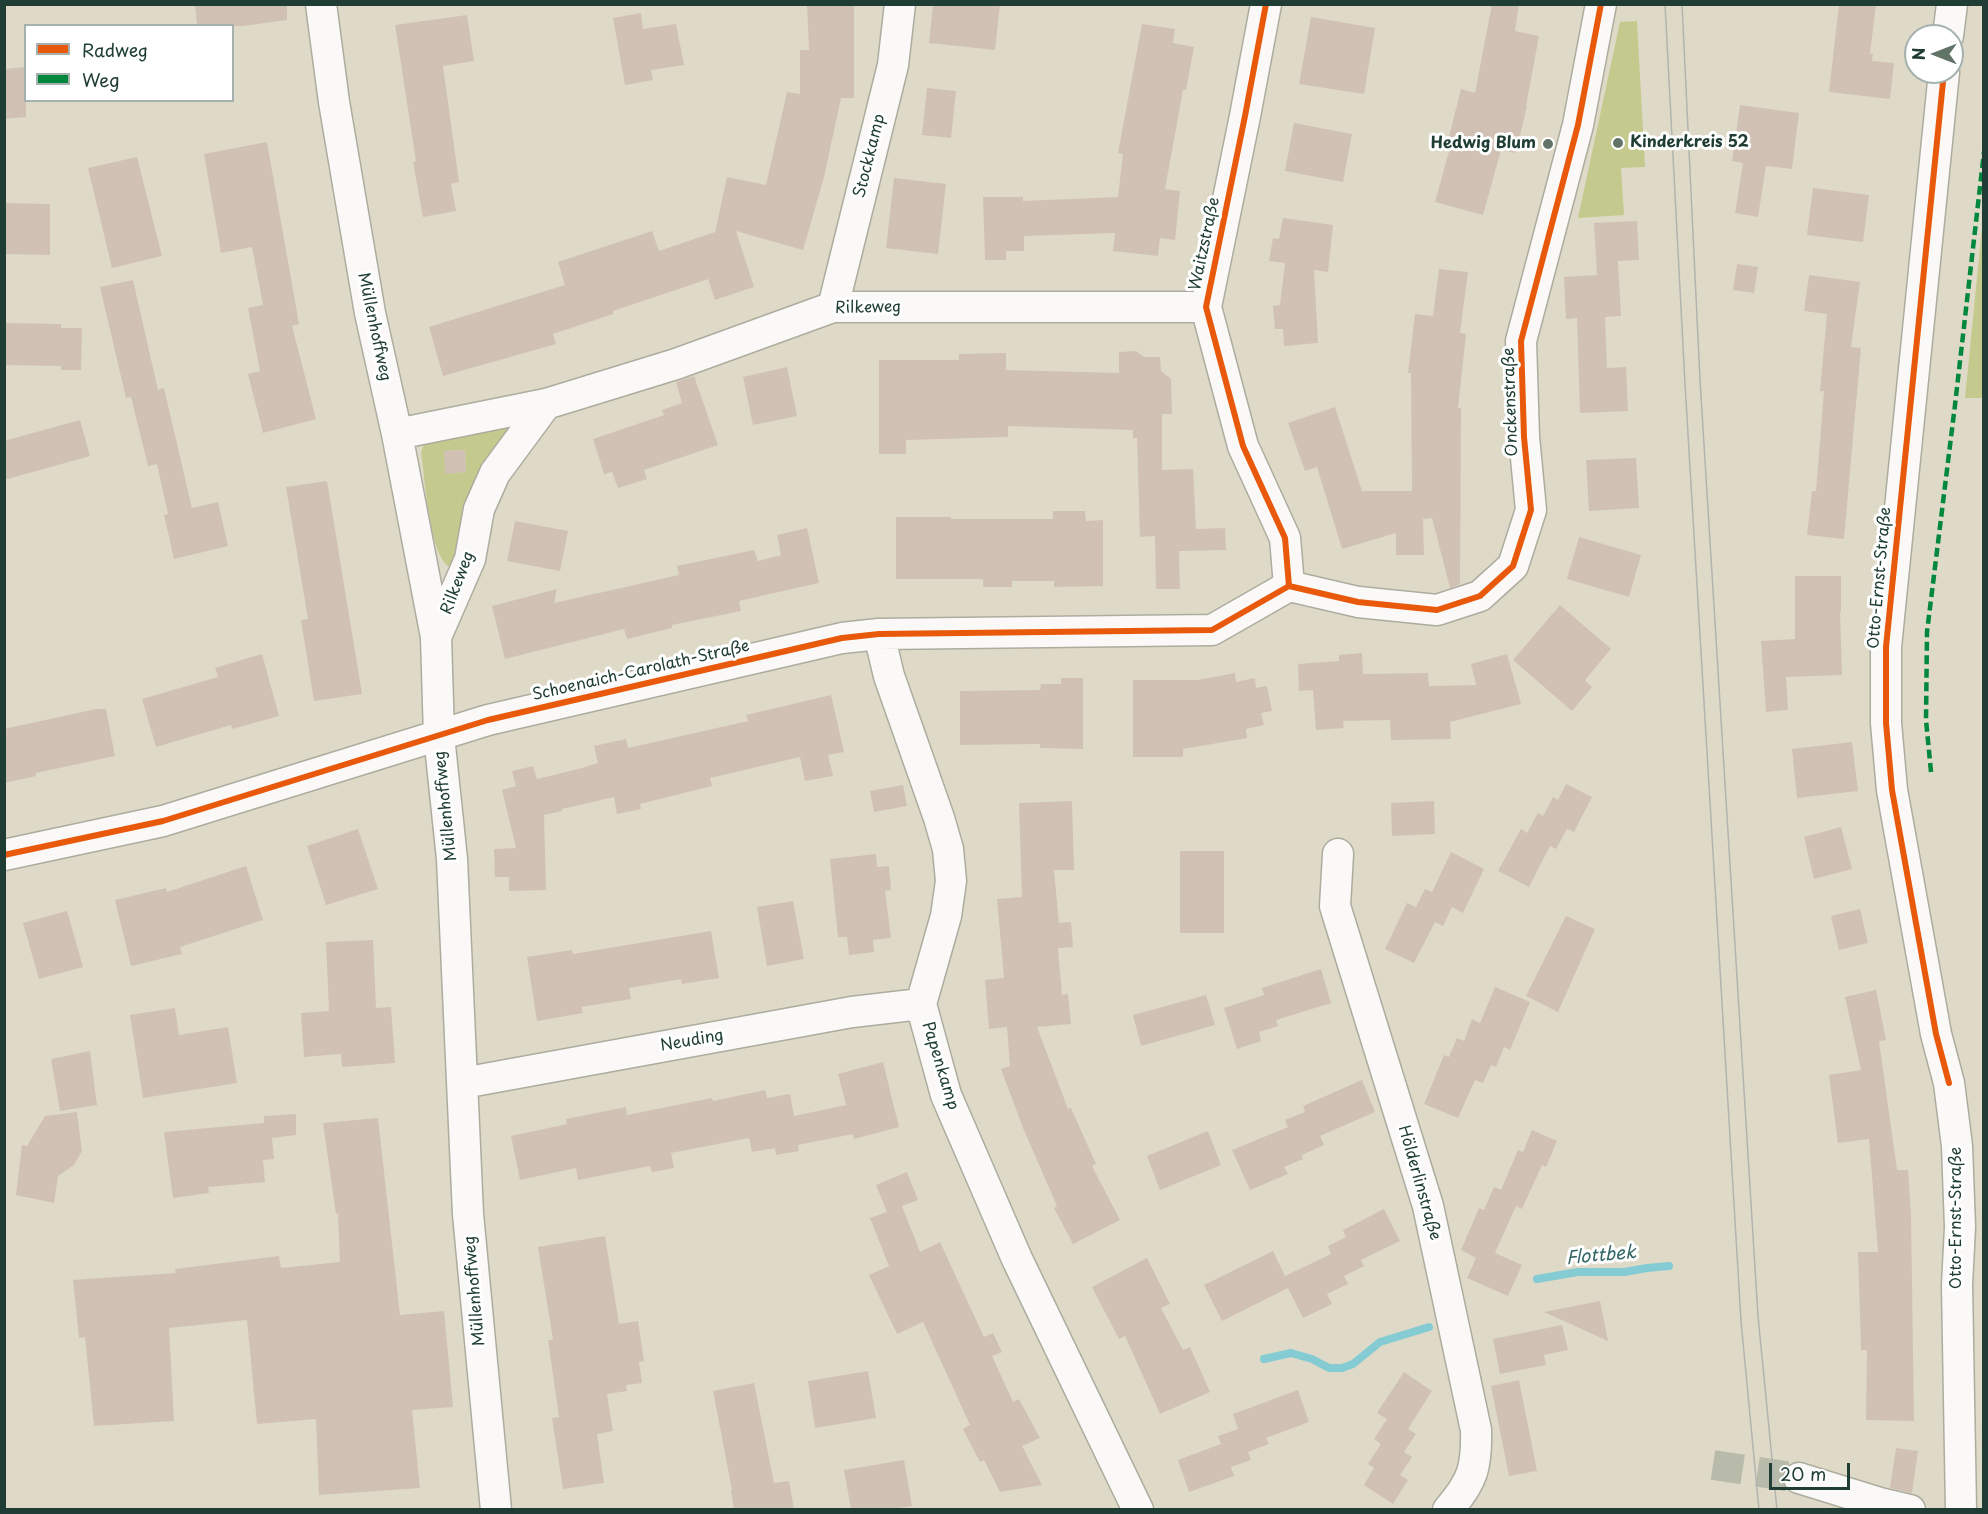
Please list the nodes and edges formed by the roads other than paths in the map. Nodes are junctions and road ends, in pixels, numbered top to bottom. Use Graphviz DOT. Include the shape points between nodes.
graph roads {
  1 [pos="321,4"];
  2 [pos="900,4"];
  3 [pos="1266,4"];
  4 [pos="1601,4"];
  5 [pos="1952,4"];
  6 [pos="1950,24"];
  7 [pos="1943,84"];
  8 [pos="833,307"];
  9 [pos="1206,307"];
  10 [pos="546,404"];
  11 [pos="397,434"];
  12 [pos="1289,585"];
  13 [pos="879,634"];
  14 [pos="436,637"];
  15 [pos="439,736"];
  16 [pos="1338,854"];
  17 [pos="4,855"];
  18 [pos="921,1004"];
  19 [pos="463,1083"];
  20 [pos="1799,1478"];
  21 [pos="496,1509"];
  22 [pos="1138,1509"];
  23 [pos="1448,1509"];
  24 [pos="1910,1509"];
  25 [pos="1961,1509"];
  1 -- 11 [label="street, Müllenhoffweg" via="370,313"];
  2 -- 8 [label="street, Stockkamp" via="893,65"];
  3 -- 9 [label="street, Waitzstraße"];
  4 -- 12 [label="street, Onckenstraße" via="1578,125 1521,341 1531,510 1513,566 1480,596 1437,610 1358,602"];
  5 -- 6 [label="street"];
  7 -- 25 [label="street, Otto-Ernst-Straße" via="1886,647 1886,723 1892,790 1936,1034 1949,1083 1957,1146"];
  8 -- 9 [label="street, Rilkeweg"];
  8 -- 10 [label="street, Rilkeweg" via="676,364"];
  9 -- 12 [label="street, Waitzstraße" via="1243,446 1285,538"];
  10 -- 11 [label="street, Rilkeweg"];
  10 -- 14 [label="street, Rilkeweg" via="495,473 479,509 470,559"];
  11 -- 14 [label="street, Müllenhoffweg"];
  12 -- 13 [label="street, Schoenaich-Carolath-Straße" via="1212,630"];
  13 -- 15 [label="street, Schoenaich-Carolath-Straße" via="842,638 488,720"];
  13 -- 18 [label="street, Papenkamp" via="888,676 948,849 951,881 946,916"];
  14 -- 15 [label="street, Müllenhoffweg"];
  15 -- 17 [label="street, Schoenaich-Carolath-Straße" via="163,822"];
  15 -- 19 [label="street, Müllenhoffweg" via="452,859"];
  16 -- 23 [label="street, Hölderlinstraße" via="1335,906 1428,1206 1476,1430 1470,1482"];
  18 -- 19 [label="street, Neuding" via="852,1011"];
  18 -- 22 [label="street, Papenkamp" via="946,1095 1017,1259"];
  19 -- 21 [label="street, Müllenhoffweg" via="468,1214"];
  20 -- 24 [label="street"];
}
